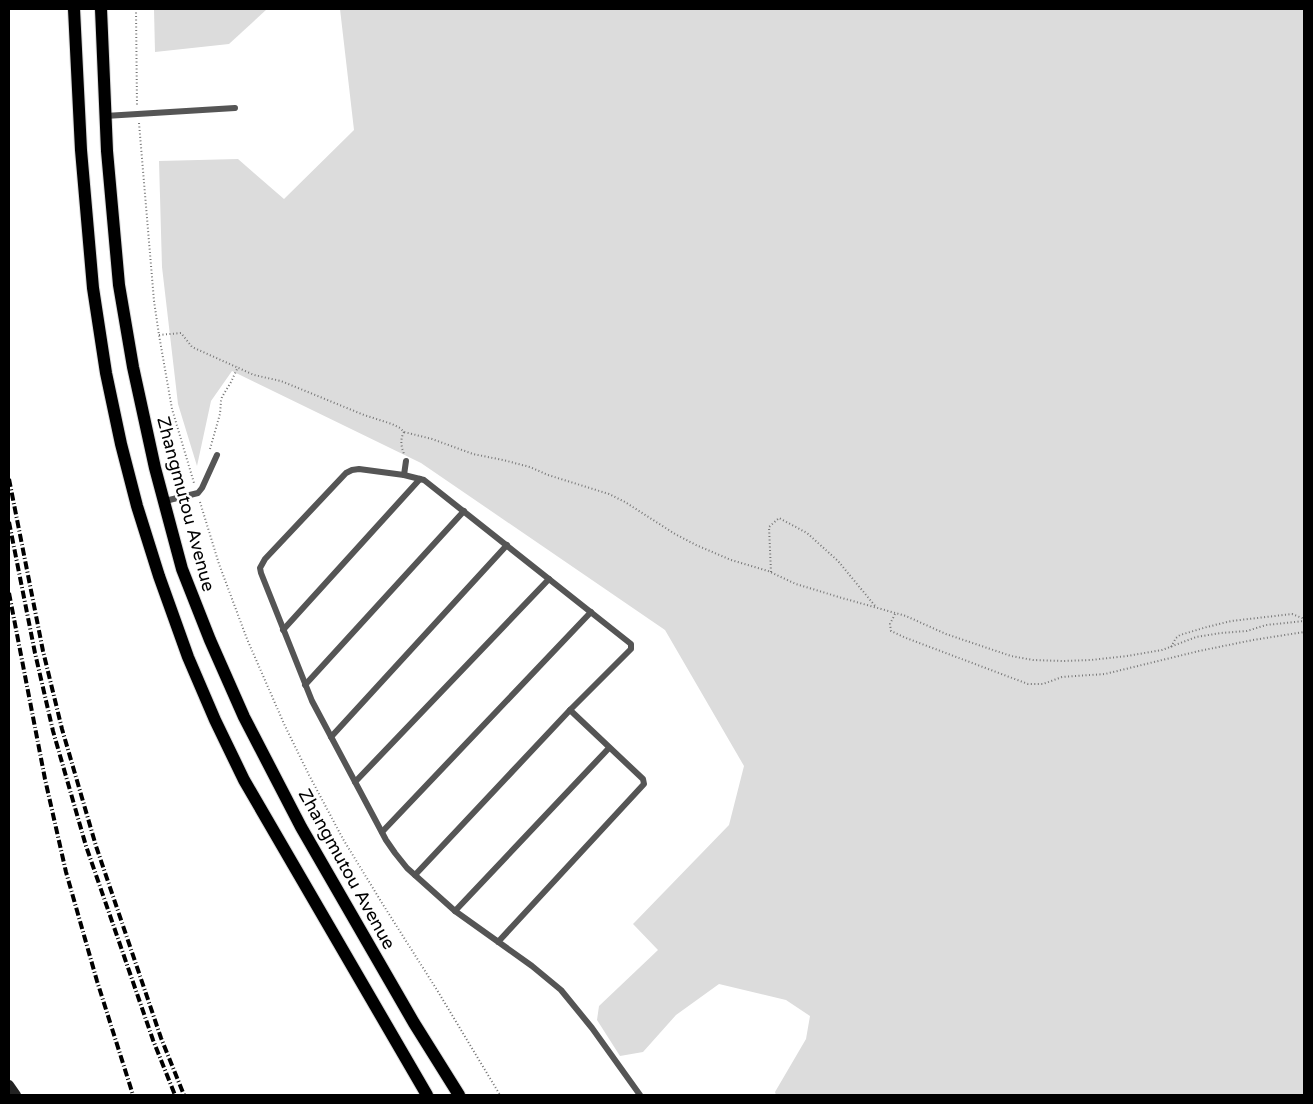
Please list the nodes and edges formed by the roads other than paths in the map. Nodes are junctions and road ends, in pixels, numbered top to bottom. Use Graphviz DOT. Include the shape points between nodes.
graph roads {
  1 [pos="74,9"];
  2 [pos="101,9"];
  3 [pos="235,108"];
  4 [pos="105,116"];
  5 [pos="217,455"];
  6 [pos="406,461"];
  7 [pos="404,475"];
  8 [pos="420,479"];
  9 [pos="165,502"];
  10 [pos="464,511"];
  11 [pos="507,545"];
  12 [pos="549,579"];
  13 [pos="591,612"];
  14 [pos="283,630"];
  15 [pos="305,685"];
  16 [pos="570,710"];
  17 [pos="331,737"];
  18 [pos="609,748"];
  19 [pos="355,782"];
  20 [pos="382,832"];
  21 [pos="414,875"];
  22 [pos="455,911"];
  23 [pos="498,942"];
  24 [pos="9,1085"];
  25 [pos="16,1095"];
  26 [pos="427,1095"];
  27 [pos="459,1095"];
  28 [pos="640,1095"];
  1 -- 26 [label="main road" via="80,150 93,288 121,444 159,576 188,657 244,780"];
  2 -- 4 [label="main road, Zhangmutou Avenue"];
  3 -- 4 [label="lane"];
  4 -- 9 [label="main road, Zhangmutou Avenue" via="120,285 133,367"];
  5 -- 9 [label="lane" via="198,493"];
  6 -- 7 [label="lane"];
  7 -- 8 [label="lane"];
  7 -- 14 [label="lane" via="359,469 346,473 265,559 261,573"];
  8 -- 10 [label="lane"];
  8 -- 14 [label="lane"];
  9 -- 27 [label="main road, Zhangmutou Avenue" via="182,569 244,717 301,827"];
  10 -- 11 [label="lane"];
  10 -- 15 [label="lane"];
  11 -- 12 [label="lane"];
  11 -- 17 [label="lane"];
  12 -- 13 [label="lane"];
  12 -- 19 [label="lane"];
  13 -- 16 [label="lane" via="632,646"];
  13 -- 20 [label="lane"];
  14 -- 15 [label="lane"];
  15 -- 17 [label="lane"];
  16 -- 18 [label="lane"];
  16 -- 21 [label="lane"];
  17 -- 19 [label="lane"];
  18 -- 22 [label="lane"];
  18 -- 23 [label="lane" via="643,778 644,784"];
  19 -- 20 [label="lane"];
  20 -- 21 [label="lane" via="395,854"];
  21 -- 22 [label="lane"];
  22 -- 23 [label="lane"];
  23 -- 28 [label="lane" via="561,990"];
  24 -- 25 [label="street"];
}
